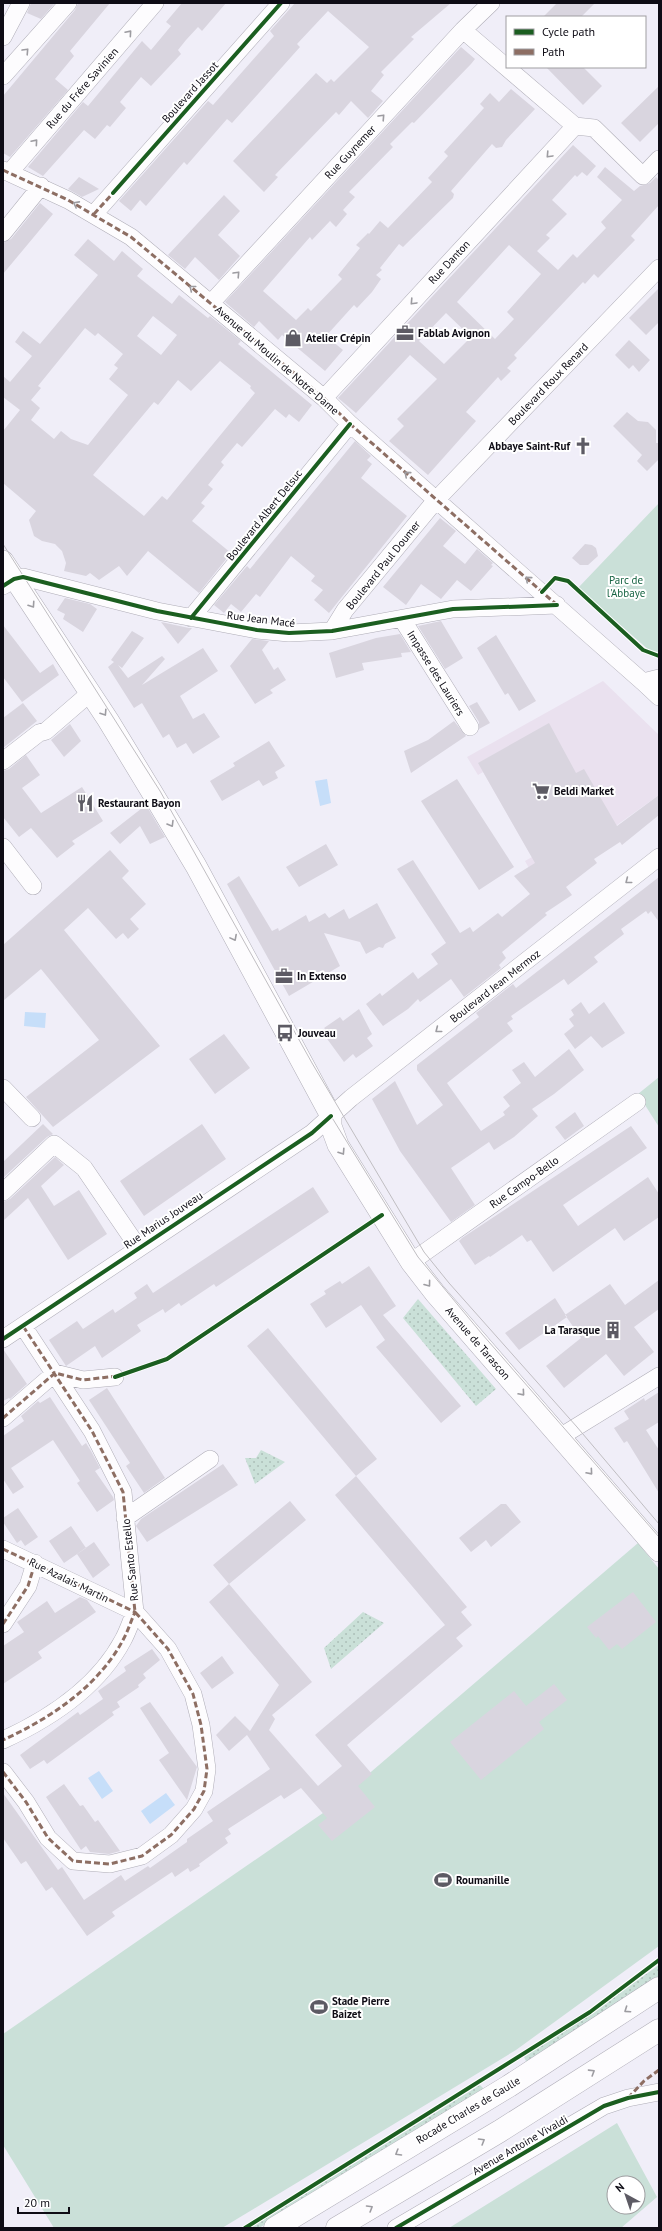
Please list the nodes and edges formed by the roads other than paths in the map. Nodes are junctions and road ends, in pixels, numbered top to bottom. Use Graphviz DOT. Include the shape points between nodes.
graph roads {
  1 [pos="21,3"];
  2 [pos="68,3"];
  3 [pos="155,3"];
  4 [pos="281,3"];
  5 [pos="491,3"];
  6 [pos="463,30"];
  7 [pos="3,37"];
  8 [pos="506,67"];
  9 [pos="507,68"];
  10 [pos="3,76"];
  11 [pos="575,126"];
  12 [pos="659,159"];
  13 [pos="6,171"];
  14 [pos="41,186"];
  15 [pos="94,214"];
  16 [pos="3,233"];
  17 [pos="659,268"];
  18 [pos="211,303"];
  19 [pos="324,398"];
  20 [pos="350,424"];
  21 [pos="436,500"];
  22 [pos="3,561"];
  23 [pos="9,582"];
  24 [pos="557,605"];
  25 [pos="191,618"];
  26 [pos="402,619"];
  27 [pos="332,631"];
  28 [pos="651,680"];
  29 [pos="90,693"];
  30 [pos="659,697"];
  31 [pos="470,727"];
  32 [pos="3,761"];
  33 [pos="3,847"];
  34 [pos="659,857"];
  35 [pos="33,886"];
  36 [pos="3,1088"];
  37 [pos="638,1102"];
  38 [pos="331,1116"];
  39 [pos="32,1118"];
  40 [pos="3,1192"];
  41 [pos="138,1247"];
  42 [pos="411,1262"];
  43 [pos="23,1326"];
  44 [pos="3,1339"];
  45 [pos="55,1373"];
  46 [pos="659,1376"];
  47 [pos="115,1377"];
  48 [pos="3,1418"];
  49 [pos="560,1437"];
  50 [pos="210,1459"];
  51 [pos="125,1518"];
  52 [pos="3,1549"];
  53 [pos="659,1550"];
  54 [pos="35,1563"];
  55 [pos="135,1612"];
  56 [pos="3,1624"];
  57 [pos="3,1740"];
  58 [pos="3,1772"];
  59 [pos="659,1988"];
  60 [pos="659,2030"];
  61 [pos="659,2092"];
  62 [pos="275,2228"];
  63 [pos="337,2228"];
  64 [pos="396,2228"];
  1 -- 7 [label="street"];
  10 -- 2 [label="street, one-way"];
  13 -- 3 [label="street, Rue du Frére Savinien, one-way"];
  4 -- 15 [label="street, Boulevard Jassot"];
  5 -- 6 [label="street, Rue Guynemer"];
  6 -- 8 [label="street"];
  18 -- 6 [label="street, Rue Guynemer, one-way"];
  9 -- 11 [label="street"];
  11 -- 12 [label="street" via="594,128 643,176"];
  11 -- 19 [label="street, Rue Danton, one-way"];
  13 -- 14 [label="street, Avenue du Moulin de Notre-Dame"];
  15 -- 14 [label="street, Avenue du Moulin de Notre-Dame, one-way"];
  14 -- 16 [label="street"];
  18 -- 15 [label="street, Avenue du Moulin de Notre-Dame, one-way" via="131,238"];
  17 -- 21 [label="street, Boulevard Roux Renard"];
  18 -- 19 [label="street, Avenue du Moulin de Notre-Dame"];
  19 -- 20 [label="street, Avenue du Moulin de Notre-Dame"];
  21 -- 20 [label="street, Avenue du Moulin de Notre-Dame, one-way"];
  20 -- 25 [label="street, Boulevard Albert Delsuc"];
  24 -- 21 [label="street, Avenue du Moulin de Notre-Dame, one-way"];
  21 -- 27 [label="street, Boulevard Paul Doumer" via="346,610"];
  22 -- 23 [label="street, Avenue de Tarascon"];
  23 -- 25 [label="street, Rue Jean Macé" via="23,577"];
  23 -- 29 [label="street, Avenue de Tarascon, one-way"];
  24 -- 26 [label="street, Rue Jean Macé" via="453,610"];
  24 -- 28 [label="street, Avenue du Moulin de Notre-Dame"];
  25 -- 27 [label="street, Rue Jean Macé" via="289,633"];
  26 -- 27 [label="street, Rue Jean Macé"];
  26 -- 31 [label="street, Impasse des Lauriers"];
  28 -- 30 [label="street, Avenue du Moulin de Notre-Dame"];
  29 -- 32 [label="street" via="46,732 39,733"];
  29 -- 38 [label="street, Avenue de Tarascon, one-way" via="196,866"];
  33 -- 35 [label="street"];
  34 -- 38 [label="street, Boulevard Jean Mermoz, one-way"];
  36 -- 39 [label="street"];
  37 -- 42 [label="street, Rue Campo-Bello"];
  38 -- 41 [label="street, Rue Marius Jouveau" via="312,1133"];
  38 -- 42 [label="street, Avenue de Tarascon, one-way" via="330,1126 338,1145"];
  40 -- 41 [label="street" via="54,1144 84,1168"];
  41 -- 43 [label="street, Rue Marius Jouveau"];
  42 -- 49 [label="street, Avenue de Tarascon, one-way"];
  43 -- 44 [label="street, Rue Marius Jouveau"];
  43 -- 45 [label="street, Rue Santo Estello"];
  45 -- 47 [label="street" via="83,1380"];
  45 -- 48 [label="street"];
  45 -- 51 [label="street, Rue Santo Estello" via="92,1431 123,1492"];
  46 -- 49 [label="street"];
  49 -- 53 [label="street, Avenue de Tarascon, one-way"];
  50 -- 51 [label="street"];
  51 -- 55 [label="street, Rue Santo Estello"];
  52 -- 54 [label="street, Rue Azalais Martin"];
  54 -- 55 [label="street, Rue Azalais Martin"];
  54 -- 56 [label="street" via="28,1586"];
  55 -- 57 [label="street" via="123,1641 104,1667 74,1698 32,1727"];
  55 -- 58 [label="street, Rue Santo Estello" via="168,1649 193,1694 201,1725 207,1769 204,1791 194,1809 171,1835 142,1856 110,1864 73,1862 48,1838 26,1802"];
  59 -- 62 [label="main road, Rocade Charles de Gaulle, one-way" via="509,2086"];
  63 -- 60 [label="main road, one-way" via="500,2131"];
  61 -- 64 [label="street, Avenue Antoine Vivaldi" via="604,2106"];
}
